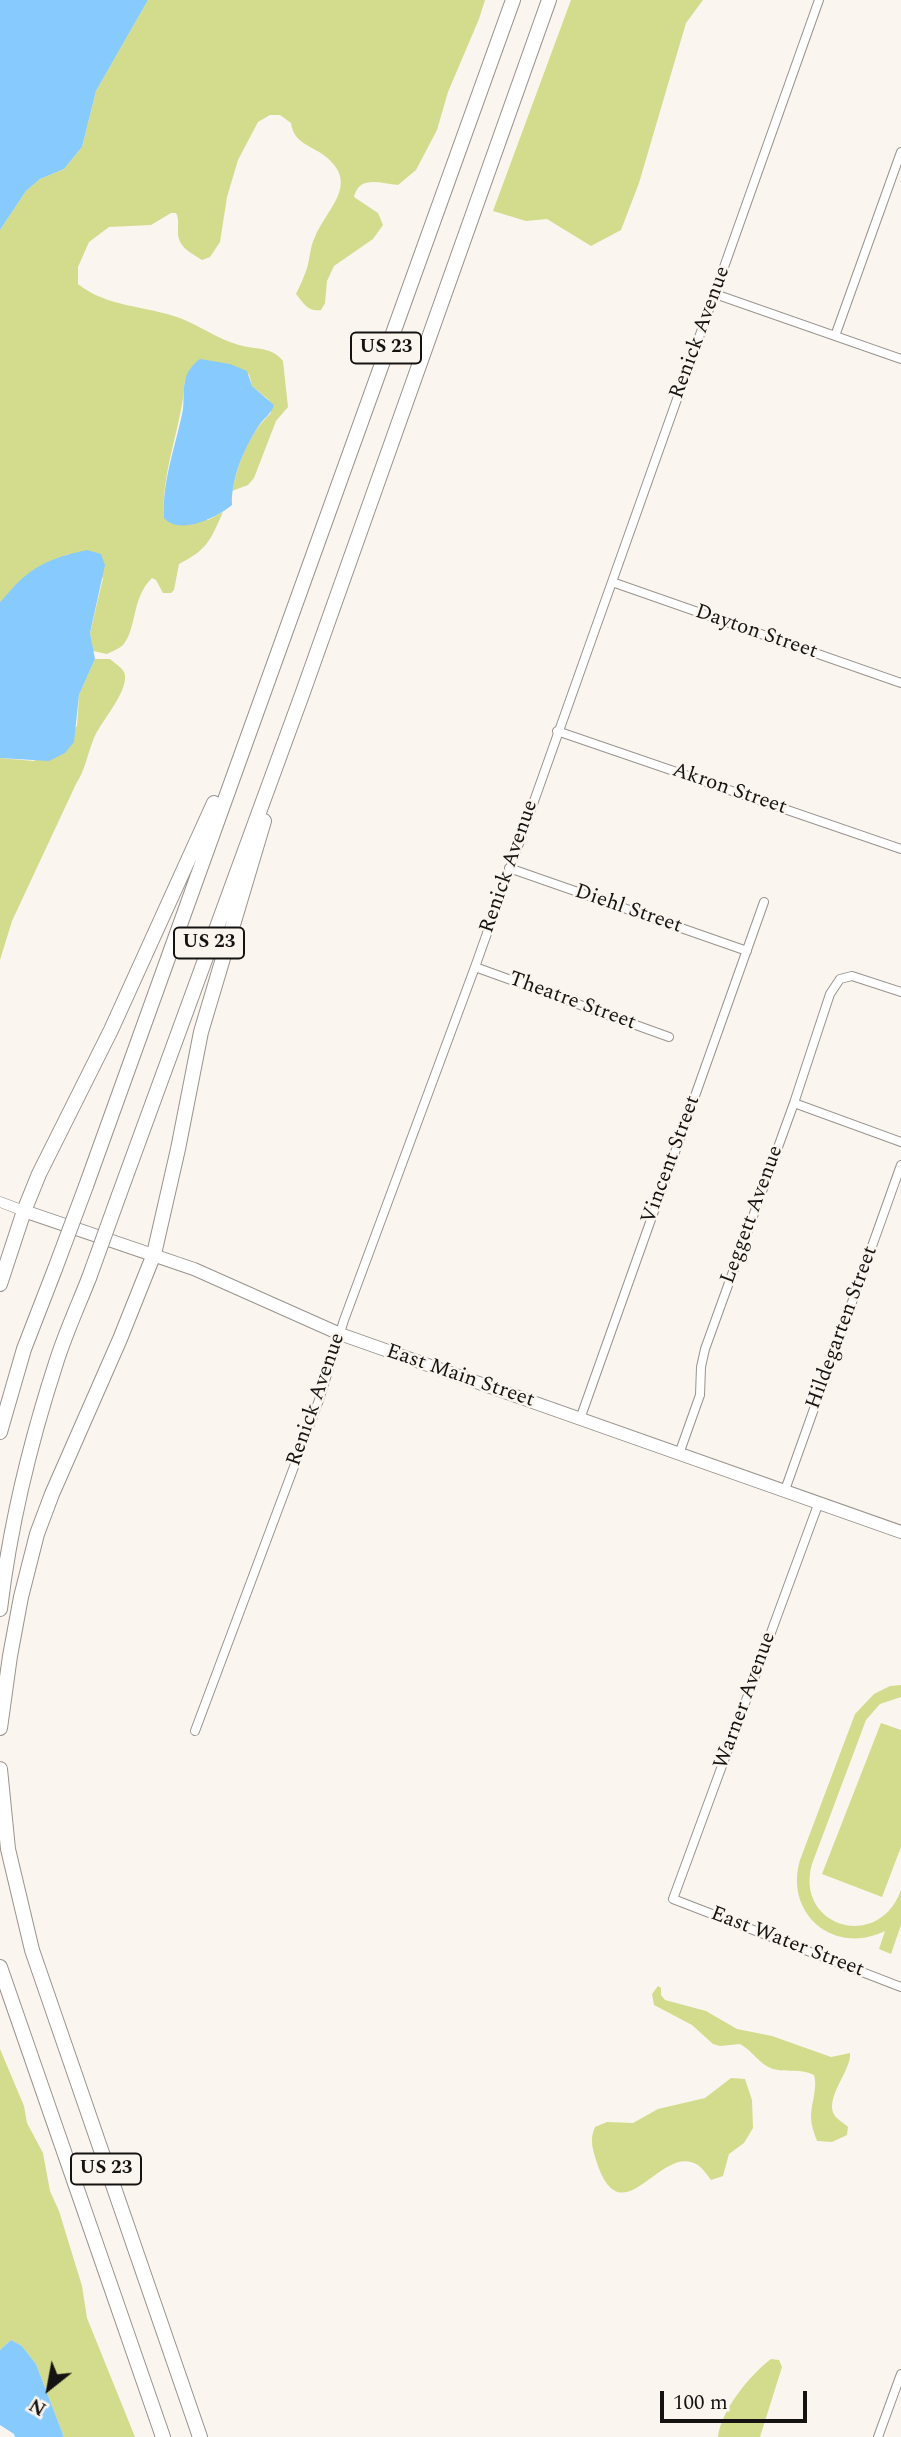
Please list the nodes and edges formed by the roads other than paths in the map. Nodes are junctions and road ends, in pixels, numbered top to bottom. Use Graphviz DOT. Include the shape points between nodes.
graph roads {
  1 [pos="513,0"];
  2 [pos="549,0"];
  3 [pos="819,0"];
  4 [pos="901,152"];
  5 [pos="715,294"];
  6 [pos="835,336"];
  7 [pos="901,359"];
  8 [pos="612,582"];
  9 [pos="901,683"];
  10 [pos="303,692"];
  11 [pos="261,696"];
  12 [pos="557,732"];
  13 [pos="901,849"];
  14 [pos="509,868"];
  15 [pos="764,902"];
  16 [pos="747,951"];
  17 [pos="475,967"];
  18 [pos="901,992"];
  19 [pos="669,1037"];
  20 [pos="793,1103"];
  21 [pos="901,1142"];
  22 [pos="901,1165"];
  23 [pos="0,1202"];
  24 [pos="24,1211"];
  25 [pos="154,1254"];
  26 [pos="0,1284"];
  27 [pos="340,1334"];
  28 [pos="580,1419"];
  29 [pos="0,1432"];
  30 [pos="680,1454"];
  31 [pos="785,1490"];
  32 [pos="819,1502"];
  33 [pos="901,1532"];
  34 [pos="0,1609"];
  35 [pos="0,1728"];
  36 [pos="195,1731"];
  37 [pos="0,1769"];
  38 [pos="673,1899"];
  39 [pos="0,1967"];
  40 [pos="901,1987"];
  41 [pos="901,2374"];
  42 [pos="163,2437"];
  43 [pos="200,2437"];
  44 [pos="878,2437"];
  1 -- 11 [label="highway, US 23"];
  2 -- 10 [label="highway, US 23"];
  3 -- 5 [label="street, Renick Avenue"];
  4 -- 6 [label="street"];
  5 -- 6 [label="street"];
  5 -- 8 [label="street, Renick Avenue"];
  6 -- 7 [label="street"];
  8 -- 9 [label="street, Dayton Street"];
  8 -- 12 [label="street, Renick Avenue"];
  10 -- 25 [label="highway" via="201,1032"];
  10 -- 34 [label="highway, US 23, bridge" via="56,1361 27,1463"];
  11 -- 24 [label="highway" via="176,892"];
  11 -- 29 [label="highway, US 23, bridge" via="24,1349"];
  12 -- 13 [label="street, Akron Street"];
  12 -- 14 [label="street, Renick Avenue"];
  14 -- 16 [label="street, Diehl Street"];
  14 -- 17 [label="street, Renick Avenue"];
  15 -- 16 [label="street, Vincent Street"];
  16 -- 28 [label="street, Vincent Street"];
  17 -- 19 [label="street, Theatre Street"];
  17 -- 27 [label="street, Renick Avenue"];
  18 -- 20 [label="street, Leggett Avenue" via="852,976 840,979 830,994"];
  20 -- 21 [label="street"];
  20 -- 30 [label="street, Leggett Avenue" via="705,1349 700,1395"];
  22 -- 31 [label="street, Hildegarten Street"];
  23 -- 24 [label="street"];
  24 -- 25 [label="main road, East Main Street"];
  24 -- 26 [label="highway"];
  25 -- 27 [label="main road, East Main Street"];
  25 -- 35 [label="highway" via="37,1534 21,1597"];
  27 -- 28 [label="main road, East Main Street"];
  27 -- 36 [label="street, Renick Avenue"];
  28 -- 30 [label="main road, East Main Street"];
  30 -- 31 [label="main road, East Main Street"];
  31 -- 32 [label="main road, East Main Street"];
  32 -- 33 [label="main road, East Main Street"];
  32 -- 38 [label="street, Warner Avenue"];
  37 -- 43 [label="highway, US 23" via="8,1849 32,1950"];
  38 -- 40 [label="street, East Water Street"];
  39 -- 42 [label="highway, US 23"];
  41 -- 44 [label="street"];
}
